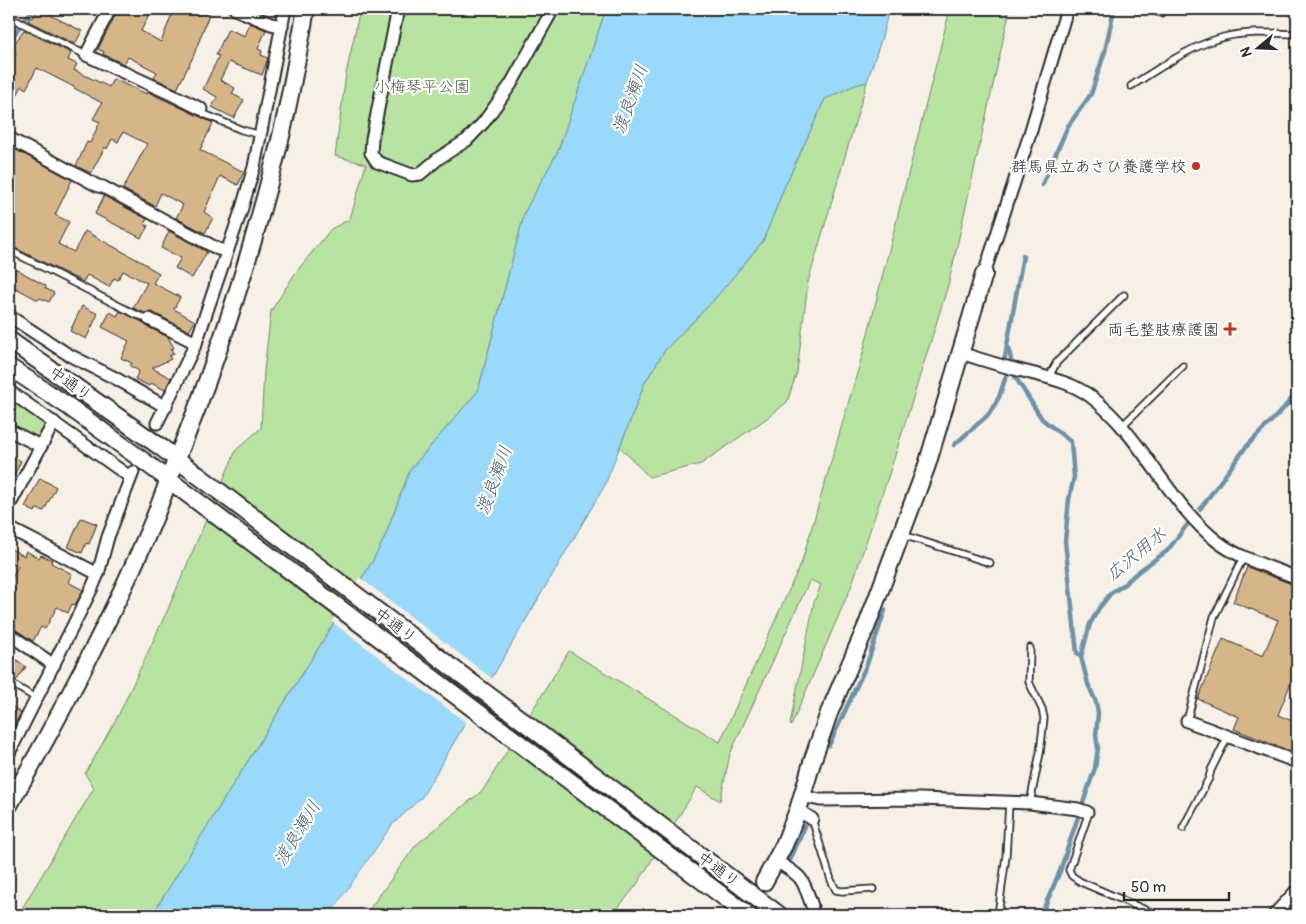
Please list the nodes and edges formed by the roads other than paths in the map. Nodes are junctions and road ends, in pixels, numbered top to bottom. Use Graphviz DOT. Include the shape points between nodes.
graph roads {
  1 [pos="110,9"];
  2 [pos="235,9"];
  3 [pos="285,9"];
  4 [pos="306,9"];
  5 [pos="398,9"];
  6 [pos="553,9"];
  7 [pos="1067,9"];
  8 [pos="1146,9"];
  9 [pos="1161,13"];
  10 [pos="17,21"];
  11 [pos="282,26"];
  12 [pos="1297,34"];
  13 [pos="86,56"];
  14 [pos="1132,86"];
  15 [pos="201,109"];
  16 [pos="260,135"];
  17 [pos="9,138"];
  18 [pos="9,250"];
  19 [pos="227,251"];
  20 [pos="984,274"];
  21 [pos="1124,295"];
  22 [pos="9,316"];
  23 [pos="149,319"];
  24 [pos="9,340"];
  25 [pos="196,343"];
  26 [pos="961,354"];
  27 [pos="1183,366"];
  28 [pos="9,367"];
  29 [pos="1050,378"];
  30 [pos="9,391"];
  31 [pos="166,407"];
  32 [pos="54,422"];
  33 [pos="157,423"];
  34 [pos="1121,427"];
  35 [pos="9,430"];
  36 [pos="40,446"];
  37 [pos="177,459"];
  38 [pos="169,480"];
  39 [pos="9,506"];
  40 [pos="9,528"];
  41 [pos="901,535"];
  42 [pos="1244,556"];
  43 [pos="990,563"];
  44 [pos="98,574"];
  45 [pos="1297,578"];
  46 [pos="9,634"];
  47 [pos="1030,648"];
  48 [pos="54,666"];
  49 [pos="9,682"];
  50 [pos="37,700"];
  51 [pos="1187,721"];
  52 [pos="1228,736"];
  53 [pos="9,754"];
  54 [pos="1297,762"];
  55 [pos="800,803"];
  56 [pos="1009,803"];
  57 [pos="1030,803"];
  58 [pos="9,805"];
  59 [pos="1087,812"];
  60 [pos="812,819"];
  61 [pos="1183,828"];
  62 [pos="776,861"];
  63 [pos="764,882"];
  64 [pos="873,889"];
  65 [pos="1297,890"];
  66 [pos="815,911"];
  67 [pos="748,915"];
  68 [pos="779,915"];
  69 [pos="998,915"];
  70 [pos="1157,915"];
  71 [pos="1274,915"];
  1 -- 13 [label="street"];
  2 -- 11 [label="street"];
  3 -- 11 [label="street"];
  4 -- 37 [label="street" via="286,115 252,245"];
  5 -- 6 [label="street" via="371,153 377,162 412,175 420,174 467,140 484,122 511,84"];
  7 -- 20 [label="street"];
  8 -- 9 [label="lane"];
  10 -- 13 [label="lane"];
  11 -- 16 [label="street"];
  12 -- 14 [label="lane" via="1256,33 1225,37 1186,53"];
  13 -- 15 [label="street"];
  15 -- 16 [label="lane" via="204,114"];
  16 -- 19 [label="street" via="254,167"];
  17 -- 19 [label="street"];
  18 -- 23 [label="lane"];
  19 -- 25 [label="street"];
  20 -- 26 [label="street"];
  21 -- 29 [label="lane" via="1058,362"];
  22 -- 31 [label="street" via="58,348"];
  23 -- 25 [label="street"];
  24 -- 37 [label="street, 中通り"];
  25 -- 31 [label="street"];
  26 -- 29 [label="street"];
  26 -- 41 [label="street" via="927,465"];
  27 -- 34 [label="lane"];
  28 -- 38 [label="street, 中通り"];
  29 -- 34 [label="street" via="1089,396"];
  30 -- 32 [label="street"];
  31 -- 33 [label="street"];
  32 -- 36 [label="street"];
  32 -- 44 [label="street" via="132,474"];
  34 -- 42 [label="street" via="1200,526 1219,543"];
  35 -- 36 [label="street"];
  36 -- 39 [label="street"];
  37 -- 38 [label="street"];
  37 -- 68 [label="street, 中通り"];
  38 -- 58 [label="street" via="135,564"];
  38 -- 67 [label="street, 中通り"];
  40 -- 44 [label="street"];
  41 -- 43 [label="lane"];
  41 -- 55 [label="street" via="829,713"];
  42 -- 45 [label="street"];
  42 -- 51 [label="lane" via="1214,617"];
  44 -- 48 [label="street"];
  46 -- 48 [label="street"];
  47 -- 57 [label="lane" via="1029,682 1044,718"];
  48 -- 50 [label="street"];
  49 -- 50 [label="lane"];
  50 -- 53 [label="street" via="16,735"];
  51 -- 52 [label="street"];
  52 -- 54 [label="street"];
  52 -- 61 [label="lane"];
  55 -- 56 [label="street" via="815,799"];
  55 -- 60 [label="street"];
  55 -- 62 [label="street"];
  56 -- 57 [label="street"];
  56 -- 69 [label="lane"];
  57 -- 59 [label="street"];
  59 -- 70 [label="lane" via="1070,870 1072,876"];
  60 -- 64 [label="lane" via="836,890"];
  62 -- 63 [label="street"];
  62 -- 66 [label="street" via="802,880"];
  65 -- 71 [label="street"];
}
